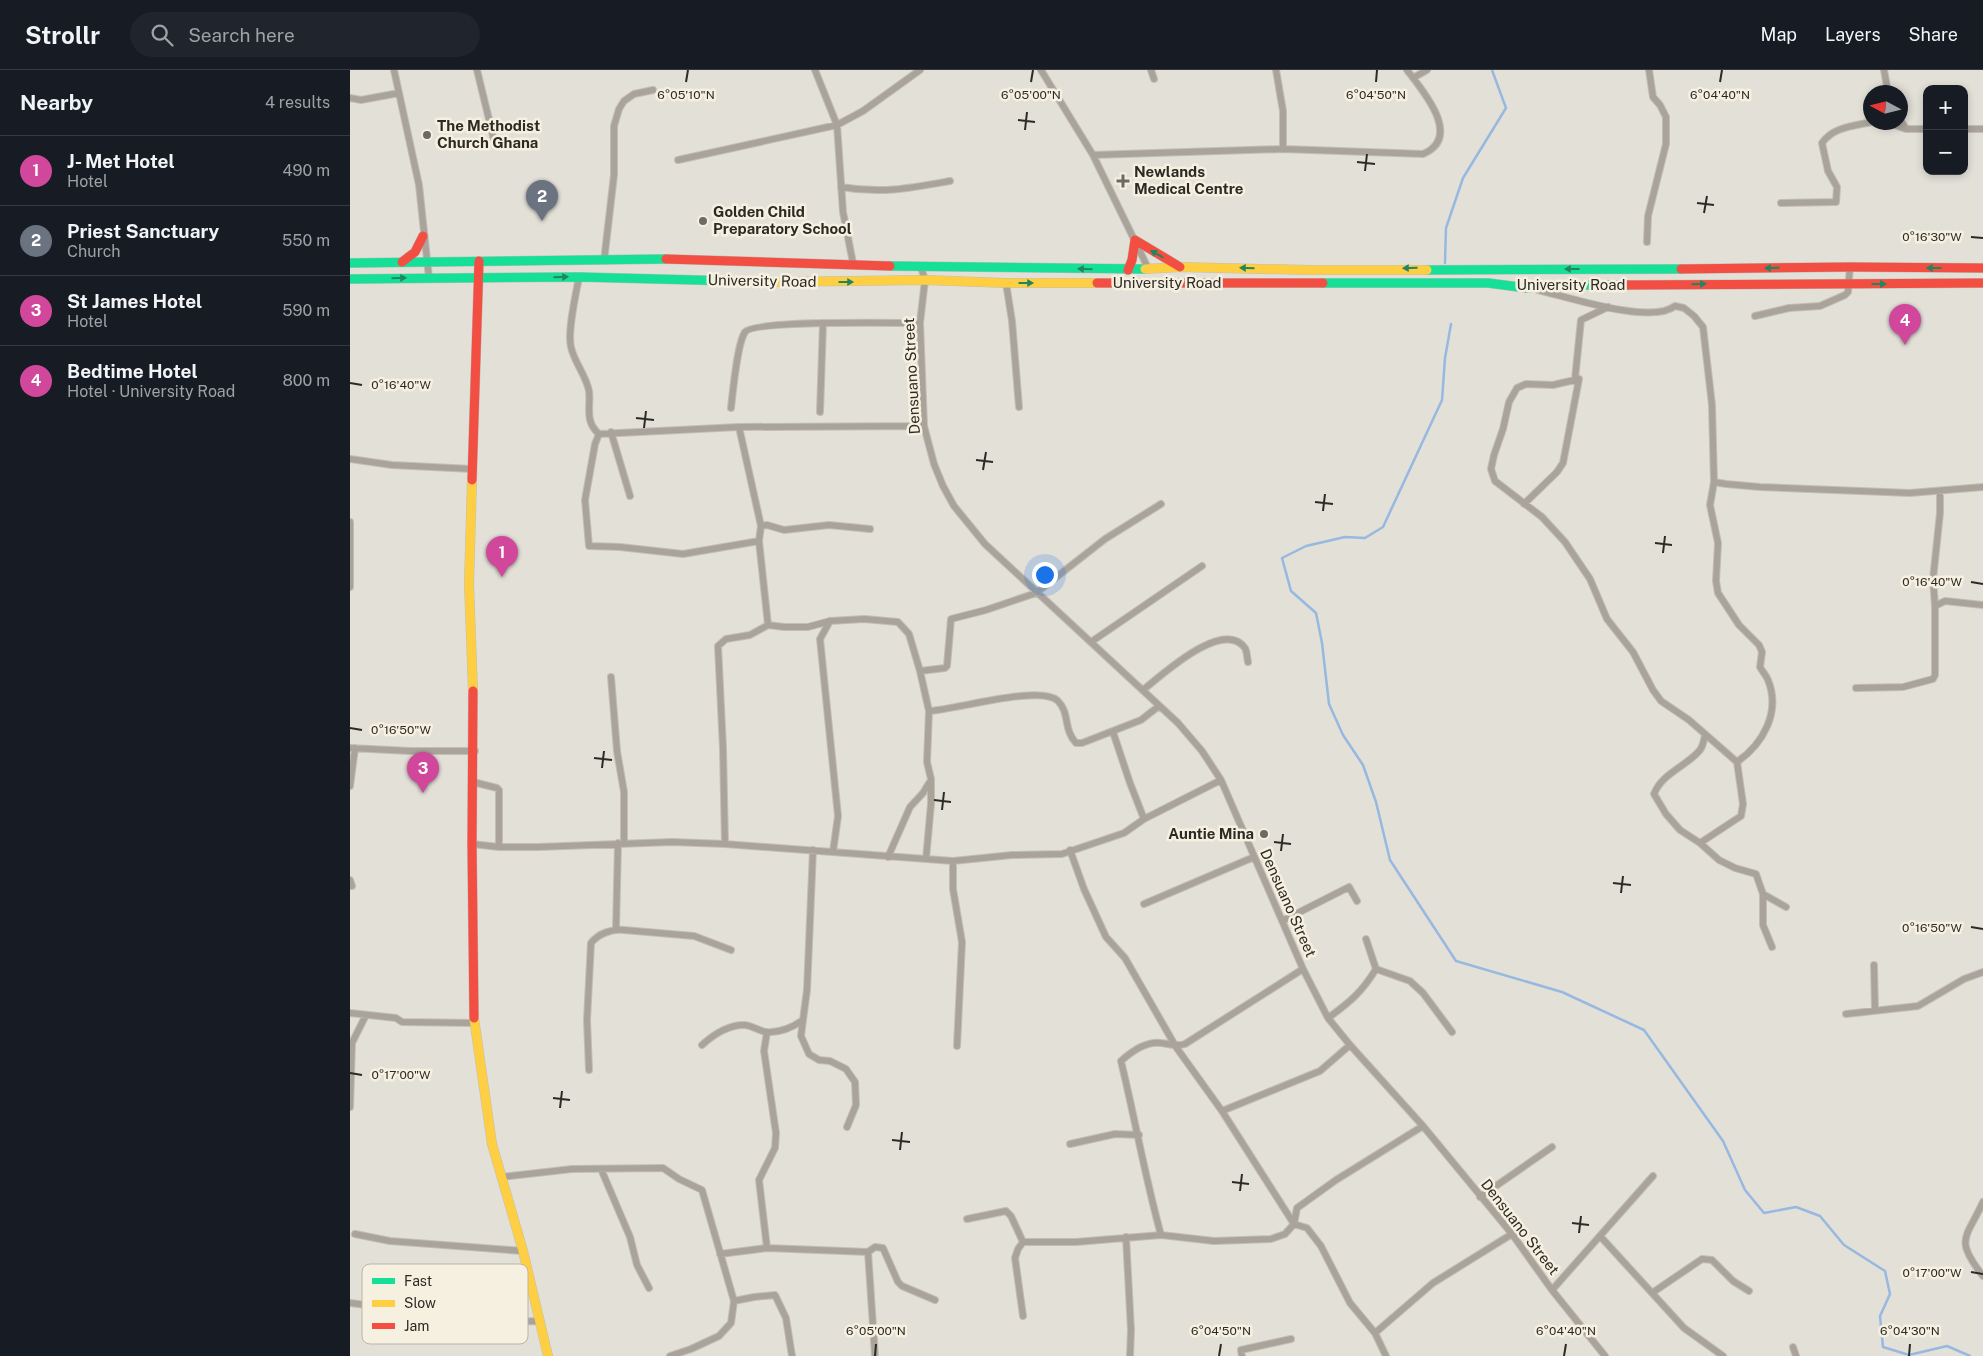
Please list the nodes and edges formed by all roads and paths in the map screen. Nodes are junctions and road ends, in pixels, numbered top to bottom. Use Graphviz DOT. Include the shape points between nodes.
graph roads {
  1 [pos="394,70"];
  2 [pos="477,70"];
  3 [pos="815,70"];
  4 [pos="920,70"];
  5 [pos="1041,70"];
  6 [pos="1151,70"];
  7 [pos="1276,70"];
  8 [pos="1407,70"];
  9 [pos="1427,70"];
  10 [pos="1649,70"];
  11 [pos="1884,70"];
  12 [pos="1413,78"];
  13 [pos="1154,79"];
  14 [pos="1887,85"];
  15 [pos="654,90"];
  16 [pos="399,93"];
  17 [pos="350,98"];
  18 [pos="1863,124"];
  19 [pos="837,126"];
  20 [pos="1908,128"];
  21 [pos="1923,129"];
  22 [pos="1968,129"];
  23 [pos="1983,129"];
  24 [pos="494,140"];
  25 [pos="1283,149"];
  26 [pos="1093,155"];
  27 [pos="678,160"];
  28 [pos="950,182"];
  29 [pos="841,187"];
  30 [pos="1781,202"];
  31 [pos="423,236"];
  32 [pos="1135,240"];
  33 [pos="1647,242"];
  34 [pos="604,260"];
  35 [pos="479,261"];
  36 [pos="402,262"];
  37 [pos="428,262"];
  38 [pos="350,263"];
  39 [pos="853,264"];
  40 [pos="921,267"];
  41 [pos="1180,267"];
  42 [pos="1850,267"];
  43 [pos="1148,268"];
  44 [pos="1983,268"];
  45 [pos="1128,270"];
  46 [pos="579,277"];
  47 [pos="429,278"];
  48 [pos="478,278"];
  49 [pos="350,279"];
  50 [pos="925,280"];
  51 [pos="1006,283"];
  52 [pos="1983,283"];
  53 [pos="1156,284"];
  54 [pos="1849,284"];
  55 [pos="1527,288"];
  56 [pos="1608,307"];
  57 [pos="1755,316"];
  58 [pos="823,323"];
  59 [pos="920,323"];
  60 [pos="1575,379"];
  61 [pos="1019,407"];
  62 [pos="732,408"];
  63 [pos="820,412"];
  64 [pos="924,426"];
  65 [pos="739,427"];
  66 [pos="611,432"];
  67 [pos="598,434"];
  68 [pos="350,460"];
  69 [pos="472,469"];
  70 [pos="1714,482"];
  71 [pos="1983,487"];
  72 [pos="1940,492"];
  73 [pos="630,496"];
  74 [pos="1161,504"];
  75 [pos="1524,504"];
  76 [pos="350,522"];
  77 [pos="761,526"];
  78 [pos="870,529"];
  79 [pos="759,541"];
  80 [pos="1202,566"];
  81 [pos="350,587"];
  82 [pos="1036,593"];
  83 [pos="1983,605"];
  84 [pos="1935,606"];
  85 [pos="830,621"];
  86 [pos="768,625"];
  87 [pos="808,627"];
  88 [pos="820,639"];
  89 [pos="1091,642"];
  90 [pos="1248,662"];
  91 [pos="920,671"];
  92 [pos="611,677"];
  93 [pos="1856,688"];
  94 [pos="1143,690"];
  95 [pos="1159,706"];
  96 [pos="929,711"];
  97 [pos="1114,732"];
  98 [pos="1705,735"];
  99 [pos="352,748"];
  100 [pos="475,751"];
  101 [pos="1737,762"];
  102 [pos="931,779"];
  103 [pos="1221,780"];
  104 [pos="473,782"];
  105 [pos="350,786"];
  106 [pos="1144,819"];
  107 [pos="621,843"];
  108 [pos="1700,843"];
  109 [pos="472,844"];
  110 [pos="726,844"];
  111 [pos="499,847"];
  112 [pos="813,850"];
  113 [pos="1070,850"];
  114 [pos="833,852"];
  115 [pos="888,856"];
  116 [pos="1254,857"];
  117 [pos="926,859"];
  118 [pos="953,861"];
  119 [pos="1763,894"];
  120 [pos="1356,902"];
  121 [pos="1144,904"];
  122 [pos="1786,906"];
  123 [pos="1282,921"];
  124 [pos="616,929"];
  125 [pos="1366,939"];
  126 [pos="1772,947"];
  127 [pos="731,950"];
  128 [pos="1874,965"];
  129 [pos="1303,969"];
  130 [pos="1376,969"];
  131 [pos="1983,972"];
  132 [pos="1875,1010"];
  133 [pos="350,1013"];
  134 [pos="1846,1014"];
  135 [pos="366,1015"];
  136 [pos="1328,1018"];
  137 [pos="803,1020"];
  138 [pos="474,1023"];
  139 [pos="767,1032"];
  140 [pos="1452,1032"];
  141 [pos="702,1045"];
  142 [pos="1350,1045"];
  143 [pos="957,1046"];
  144 [pos="1176,1047"];
  145 [pos="589,1070"];
  146 [pos="350,1107"];
  147 [pos="1222,1111"];
  148 [pos="1423,1126"];
  149 [pos="847,1127"];
  150 [pos="1139,1135"];
  151 [pos="1070,1144"];
  152 [pos="1552,1147"];
  153 [pos="601,1169"];
  154 [pos="1653,1176"];
  155 [pos="502,1177"];
  156 [pos="1480,1197"];
  157 [pos="1983,1202"];
  158 [pos="967,1219"];
  159 [pos="1294,1224"];
  160 [pos="355,1234"];
  161 [pos="1512,1234"];
  162 [pos="1161,1235"];
  163 [pos="1600,1236"];
  164 [pos="1126,1237"];
  165 [pos="1023,1242"];
  166 [pos="767,1248"];
  167 [pos="523,1251"];
  168 [pos="868,1252"];
  169 [pos="720,1254"];
  170 [pos="526,1264"];
  171 [pos="528,1273"];
  172 [pos="1983,1276"];
  173 [pos="649,1288"];
  174 [pos="1552,1290"];
  175 [pos="1749,1291"];
  176 [pos="1652,1293"];
  177 [pos="935,1300"];
  178 [pos="734,1301"];
  179 [pos="1023,1316"];
  180 [pos="528,1321"];
  181 [pos="539,1321"];
  182 [pos="1375,1334"];
  183 [pos="1291,1339"];
  184 [pos="1793,1347"];
  185 [pos="548,1356"];
  186 [pos="670,1356"];
  187 [pos="792,1356"];
  188 [pos="875,1356"];
  189 [pos="1130,1356"];
  190 [pos="1242,1356"];
  191 [pos="1386,1356"];
  192 [pos="1605,1356"];
  193 [pos="1723,1356"];
  194 [pos="1796,1356"];
  1 -- 16 [label="street"];
  2 -- 24 [label="street"];
  3 -- 19 [label="street"];
  4 -- 19 [label="street"];
  5 -- 26 [label="street"];
  6 -- 13 [label="street"];
  7 -- 25 [label="street" via="1283,111"];
  8 -- 12 [label="street"];
  9 -- 12 [label="street"];
  10 -- 33 [label="street" via="1653,97 1666,117 1666,144 1648,216"];
  11 -- 14 [label="street"];
  12 -- 25 [label="street" via="1435,110 1440,128 1438,143 1431,151 1423,154"];
  15 -- 34 [label="street" via="634,94 624,101 614,126 614,175"];
  16 -- 17 [label="street" via="362,100"];
  16 -- 31 [label="street" via="419,185"];
  18 -- 30 [label="street" via="1826,136 1822,143 1828,171 1837,187 1836,202"];
  19 -- 27 [label="street"];
  19 -- 29 [label="street"];
  20 -- 21 [label="street"];
  22 -- 23 [label="street"];
  25 -- 26 [label="street"];
  26 -- 32 [label="street"];
  28 -- 29 [label="street" via="884,191"];
  29 -- 39 [label="street"];
  31 -- 36 [label="main road" via="415,252"];
  31 -- 37 [label="street"];
  41 -- 32 [label="main road, one-way"];
  32 -- 43 [label="street"];
  32 -- 45 [label="main road"];
  34 -- 35 [label="main road, University Road"];
  34 -- 39 [label="main road, University Road"];
  35 -- 37 [label="main road, University Road"];
  35 -- 48 [label="main road"];
  36 -- 37 [label="main road, University Road"];
  36 -- 38 [label="main road, University Road"];
  37 -- 47 [label="street"];
  39 -- 40 [label="main road, University Road"];
  45 -- 40 [label="main road, University Road, one-way"];
  40 -- 50 [label="street, Densuano Street"];
  42 -- 41 [label="main road, University Road, one-way" via="1309,270"];
  41 -- 43 [label="main road, University Road"];
  44 -- 42 [label="main road, University Road, one-way"];
  42 -- 54 [label="street"];
  43 -- 45 [label="main road, University Road"];
  43 -- 53 [label="main road"];
  48 -- 46 [label="main road, University Road, one-way"];
  46 -- 50 [label="main road, University Road, one-way" via="759,282"];
  46 -- 67 [label="street" via="570,347 589,392 588,419"];
  47 -- 48 [label="main road, University Road"];
  49 -- 47 [label="main road, University Road, one-way"];
  48 -- 69 [label="main road"];
  50 -- 51 [label="main road, University Road"];
  50 -- 59 [label="street, Densuano Street"];
  51 -- 53 [label="main road, University Road, one-way"];
  51 -- 61 [label="street"];
  54 -- 52 [label="main road, University Road, one-way"];
  53 -- 55 [label="main road, University Road" via="1488,283"];
  55 -- 54 [label="main road, University Road, one-way" via="1553,285"];
  54 -- 57 [label="street" via="1848,294 1820,306 1789,308"];
  55 -- 56 [label="street"];
  56 -- 60 [label="street" via="1581,320"];
  56 -- 70 [label="street" via="1646,312 1669,310 1675,306 1684,308 1703,327 1712,405"];
  58 -- 59 [label="street"];
  58 -- 62 [label="street" via="748,328 741,344"];
  58 -- 63 [label="street"];
  59 -- 64 [label="street, Densuano Street"];
  60 -- 75 [label="street" via="1579,379 1563,463"];
  60 -- 75 [label="street" via="1553,384 1526,384 1517,388 1509,402 1491,469 1495,481"];
  64 -- 65 [label="street"];
  64 -- 82 [label="street, Densuano Street" via="934,464 954,506 985,544"];
  65 -- 66 [label="street"];
  65 -- 77 [label="street"];
  66 -- 67 [label="street"];
  66 -- 73 [label="street"];
  67 -- 79 [label="street" via="585,500 590,546 683,554"];
  68 -- 69 [label="street"];
  69 -- 100 [label="main road" via="469,584"];
  70 -- 72 [label="street" via="1845,492"];
  70 -- 101 [label="street" via="1710,505 1718,543 1718,593 1739,625 1759,645 1762,652 1760,667 1768,679 1772,704 1766,732"];
  71 -- 72 [label="street"];
  72 -- 84 [label="street" via="1933,579"];
  74 -- 82 [label="street" via="1105,539"];
  75 -- 98 [label="street" via="1542,517 1565,542 1590,579 1607,619 1633,652 1657,696"];
  76 -- 81 [label="street"];
  77 -- 78 [label="street" via="784,530 829,525"];
  77 -- 79 [label="street"];
  79 -- 86 [label="street"];
  80 -- 89 [label="street"];
  82 -- 89 [label="street, Densuano Street"];
  82 -- 91 [label="street" via="950,619 947,666"];
  83 -- 84 [label="street" via="1945,601"];
  84 -- 93 [label="street" via="1933,679 1903,687"];
  85 -- 87 [label="street"];
  85 -- 88 [label="street"];
  85 -- 91 [label="street" via="871,619 898,622 909,634"];
  86 -- 87 [label="street"];
  86 -- 110 [label="street" via="750,634 726,639 718,646"];
  87 -- 88 [label="street"];
  88 -- 114 [label="street" via="838,816"];
  89 -- 94 [label="street, Densuano Street"];
  90 -- 94 [label="street" via="1246,649 1238,641 1213,641"];
  91 -- 96 [label="street"];
  92 -- 107 [label="street" via="624,792"];
  94 -- 95 [label="street, Densuano Street"];
  95 -- 97 [label="street" via="1140,720"];
  95 -- 103 [label="street, Densuano Street" via="1202,751"];
  96 -- 97 [label="street" via="1047,695 1057,700 1065,710 1067,729 1076,743"];
  96 -- 102 [label="street" via="927,762"];
  97 -- 106 [label="street"];
  98 -- 101 [label="street"];
  98 -- 108 [label="street" via="1700,750 1666,778 1654,794 1680,830"];
  99 -- 100 [label="street"];
  99 -- 105 [label="street"];
  100 -- 104 [label="main road"];
  101 -- 108 [label="street" via="1743,804 1741,816"];
  102 -- 115 [label="street" via="910,807"];
  102 -- 117 [label="street"];
  103 -- 106 [label="street"];
  103 -- 116 [label="street, Densuano Street"];
  104 -- 109 [label="main road"];
  104 -- 111 [label="street" via="499,790"];
  106 -- 113 [label="street" via="1124,833"];
  107 -- 110 [label="street"];
  107 -- 111 [label="street"];
  107 -- 124 [label="street"];
  108 -- 119 [label="street" via="1719,860 1756,874"];
  109 -- 111 [label="street"];
  109 -- 138 [label="main road"];
  110 -- 112 [label="street"];
  112 -- 114 [label="street"];
  112 -- 137 [label="street"];
  113 -- 118 [label="street" via="1062,854"];
  113 -- 144 [label="street" via="1106,937 1125,958"];
  114 -- 115 [label="street"];
  115 -- 117 [label="street"];
  116 -- 121 [label="street"];
  116 -- 123 [label="street, Densuano Street"];
  117 -- 118 [label="street"];
  118 -- 143 [label="street" via="953,889 962,942"];
  119 -- 122 [label="street"];
  119 -- 126 [label="street" via="1763,925"];
  120 -- 123 [label="street" via="1349,887"];
  123 -- 129 [label="street, Densuano Street"];
  124 -- 127 [label="street" via="694,936"];
  124 -- 145 [label="street" via="591,943 587,1020"];
  125 -- 130 [label="street"];
  128 -- 132 [label="street"];
  129 -- 136 [label="street, Densuano Street"];
  129 -- 144 [label="street" via="1228,1018"];
  130 -- 136 [label="street" via="1353,1000"];
  130 -- 140 [label="street" via="1410,981"];
  131 -- 132 [label="street" via="1964,979 1918,1006"];
  132 -- 134 [label="street"];
  133 -- 135 [label="street"];
  135 -- 138 [label="street" via="396,1018 402,1022"];
  135 -- 146 [label="street" via="352,1043"];
  136 -- 142 [label="street, Densuano Street"];
  137 -- 139 [label="street" via="793,1027"];
  137 -- 149 [label="street" via="801,1036 809,1054 846,1069 855,1082 856,1105"];
  138 -- 155 [label="main road" via="492,1144"];
  139 -- 141 [label="street" via="744,1025 720,1031"];
  139 -- 166 [label="street" via="764,1051 776,1132 775,1148 759,1180"];
  142 -- 147 [label="street" via="1320,1071"];
  142 -- 148 [label="street, Densuano Street"];
  144 -- 147 [label="street"];
  144 -- 150 [label="street" via="1146,1044 1121,1061"];
  147 -- 159 [label="street"];
  148 -- 156 [label="street, Densuano Street"];
  148 -- 159 [label="street" via="1314,1194 1297,1208"];
  150 -- 151 [label="street" via="1114,1134"];
  150 -- 162 [label="street" via="1147,1185"];
  152 -- 156 [label="street"];
  153 -- 155 [label="street"];
  153 -- 169 [label="street" via="663,1168 702,1190"];
  153 -- 173 [label="street" via="630,1237 637,1265"];
  154 -- 163 [label="street"];
  155 -- 167 [label="main road"];
  156 -- 161 [label="street, Densuano Street"];
  157 -- 172 [label="street" via="1964,1244"];
  158 -- 165 [label="street" via="1006,1211"];
  159 -- 162 [label="street" via="1285,1234 1271,1239 1214,1241"];
  159 -- 182 [label="street" via="1307,1228 1321,1246 1350,1303"];
  160 -- 167 [label="street" via="390,1241"];
  161 -- 174 [label="street, Densuano Street"];
  161 -- 182 [label="street" via="1432,1283"];
  162 -- 164 [label="street"];
  163 -- 174 [label="street"];
  163 -- 176 [label="street"];
  164 -- 165 [label="street" via="1076,1242"];
  164 -- 189 [label="street"];
  165 -- 179 [label="street" via="1016,1258"];
  166 -- 168 [label="street"];
  166 -- 169 [label="street"];
  167 -- 170 [label="main road"];
  168 -- 177 [label="street" via="875,1247 883,1248 898,1282"];
  168 -- 188 [label="street"];
  169 -- 178 [label="street"];
  171 -- 181 [label="main road"];
  174 -- 192 [label="street, Densuano Street"];
  175 -- 176 [label="street" via="1733,1281 1712,1260 1702,1260"];
  176 -- 193 [label="street" via="1684,1328"];
  178 -- 186 [label="street" via="731,1323 720,1336"];
  178 -- 187 [label="street" via="775,1295 786,1318"];
  180 -- 181 [label="street"];
  181 -- 185 [label="main road"];
  182 -- 191 [label="street"];
  183 -- 190 [label="street" via="1241,1350"];
  184 -- 194 [label="street"];
}
